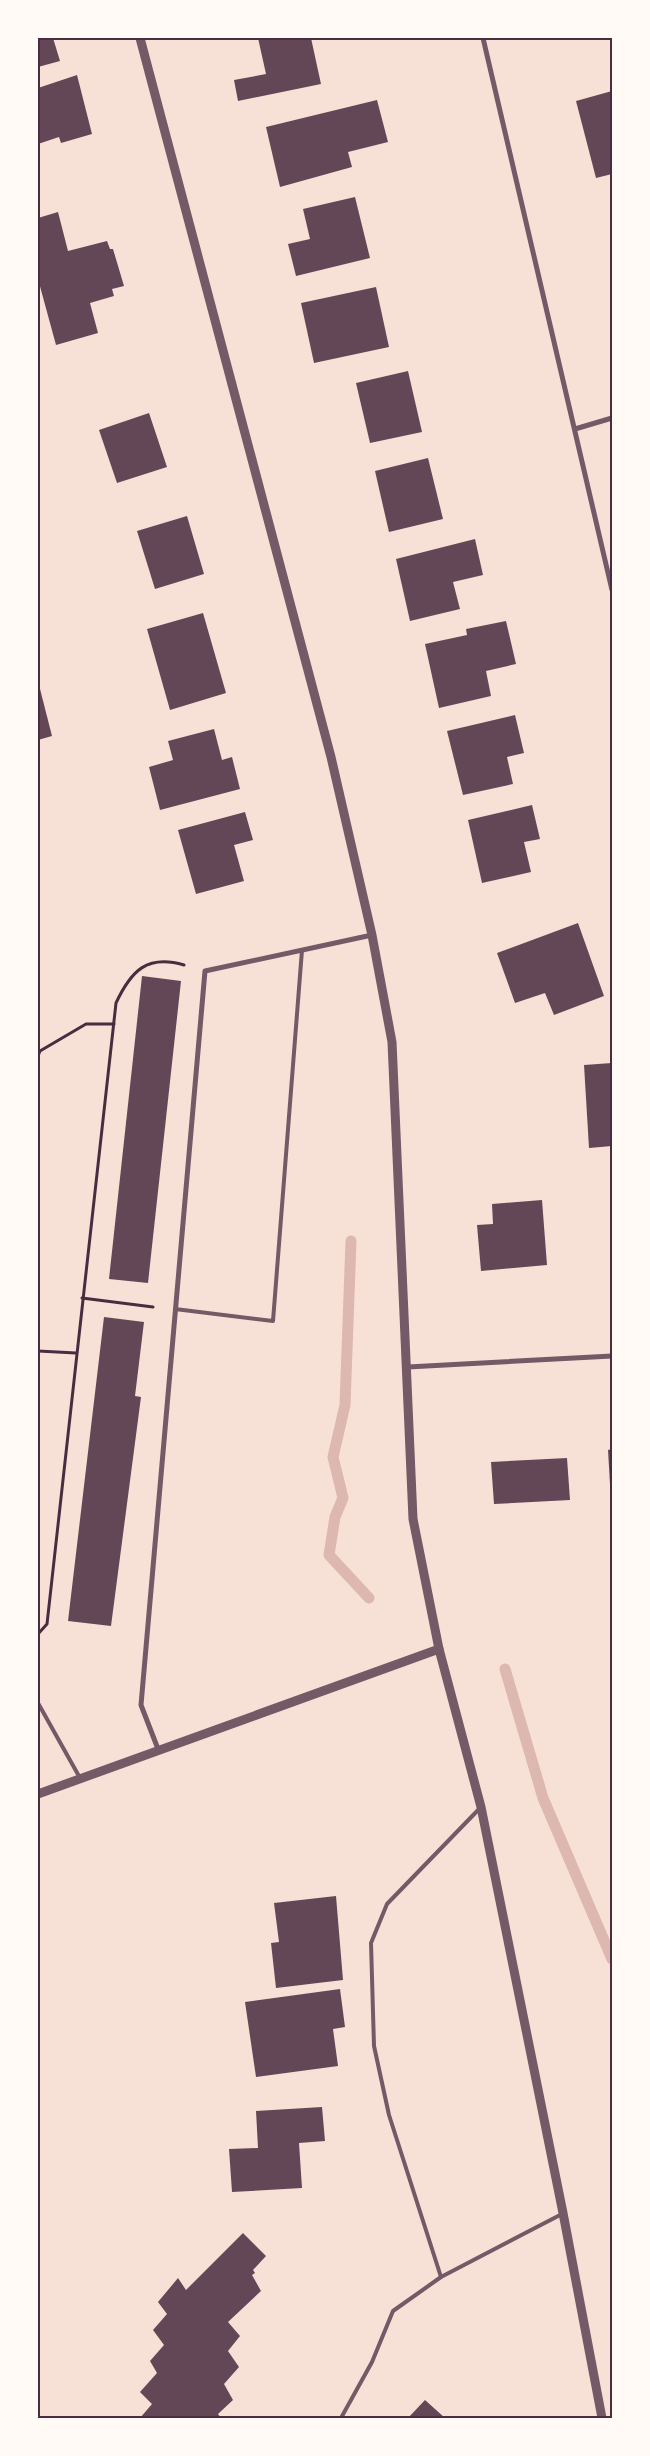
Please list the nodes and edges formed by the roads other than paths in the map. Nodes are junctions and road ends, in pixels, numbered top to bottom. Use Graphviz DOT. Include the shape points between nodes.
graph roads {
  1 [pos="140,38"];
  2 [pos="483,38"];
  3 [pos="612,418"];
  4 [pos="575,429"];
  5 [pos="612,590"];
  6 [pos="372,935"];
  7 [pos="302,950"];
  8 [pos="175,1309"];
  9 [pos="612,1356"];
  10 [pos="408,1367"];
  11 [pos="439,1649"];
  12 [pos="38,1702"];
  13 [pos="158,1749"];
  14 [pos="80,1778"];
  15 [pos="38,1794"];
  16 [pos="480,1807"];
  17 [pos="563,2213"];
  18 [pos="441,2276"];
  19 [pos="341,2418"];
  20 [pos="602,2418"];
  1 -- 6 [label="street" via="331,757"];
  2 -- 4 [label="street"];
  3 -- 4 [label="street"];
  4 -- 5 [label="street"];
  6 -- 7 [label="street"];
  6 -- 10 [label="street" via="392,1042"];
  7 -- 8 [label="street" via="204,971"];
  7 -- 8 [label="lane" via="273,1320"];
  8 -- 13 [label="street" via="141,1705"];
  9 -- 10 [label="street"];
  10 -- 11 [label="street" via="413,1519"];
  11 -- 13 [label="street"];
  11 -- 16 [label="street"];
  12 -- 14 [label="lane"];
  13 -- 14 [label="street"];
  14 -- 15 [label="street"];
  16 -- 17 [label="street"];
  16 -- 18 [label="lane" via="387,1904 372,1943 374,2046 389,2115"];
  17 -- 18 [label="lane"];
  17 -- 20 [label="street"];
  18 -- 19 [label="lane" via="393,2311 372,2362"];
}
